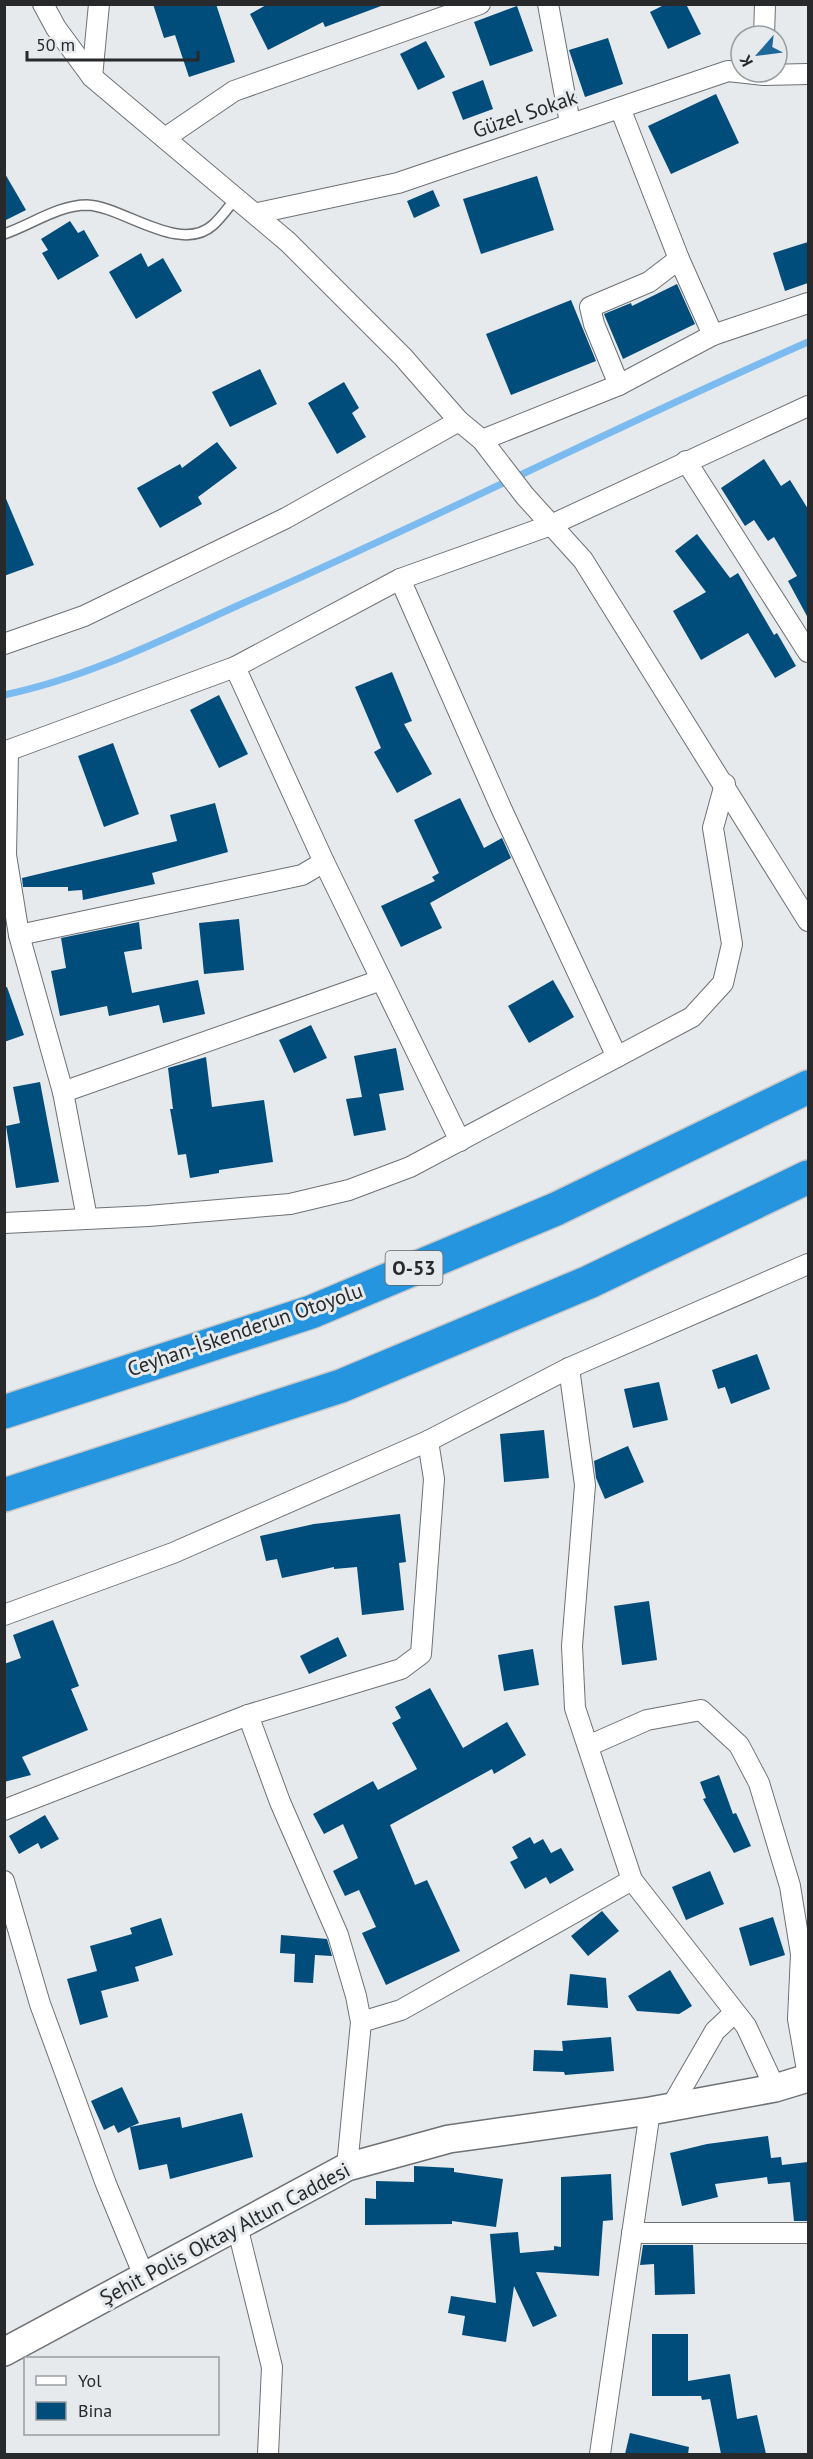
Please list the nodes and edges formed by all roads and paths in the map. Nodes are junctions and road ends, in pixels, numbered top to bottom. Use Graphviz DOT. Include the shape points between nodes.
graph roads {
  1 [pos="43,4"];
  2 [pos="99,4"];
  3 [pos="480,4"];
  4 [pos="548,4"];
  5 [pos="765,4"];
  6 [pos="764,24"];
  7 [pos="729,71"];
  8 [pos="789,74"];
  9 [pos="808,74"];
  10 [pos="92,77"];
  11 [pos="620,108"];
  12 [pos="570,123"];
  13 [pos="165,138"];
  14 [pos="231,203"];
  15 [pos="258,213"];
  16 [pos="4,234"];
  17 [pos="679,259"];
  18 [pos="808,303"];
  19 [pos="713,335"];
  20 [pos="619,385"];
  21 [pos="808,406"];
  22 [pos="459,421"];
  23 [pos="482,440"];
  24 [pos="686,461"];
  25 [pos="551,525"];
  26 [pos="400,579"];
  27 [pos="4,644"];
  28 [pos="808,652"];
  29 [pos="235,667"];
  30 [pos="6,752"];
  31 [pos="725,784"];
  32 [pos="324,862"];
  33 [pos="808,921"];
  34 [pos="19,935"];
  35 [pos="381,980"];
  36 [pos="617,1057"];
  37 [pos="808,1088"];
  38 [pos="63,1092"];
  39 [pos="460,1141"];
  40 [pos="808,1176"];
  41 [pos="87,1218"];
  42 [pos="4,1223"];
  43 [pos="808,1264"];
  44 [pos="569,1368"];
  45 [pos="4,1412"];
  46 [pos="428,1441"];
  47 [pos="4,1494"];
  48 [pos="4,1615"];
  49 [pos="249,1715"];
  50 [pos="588,1746"];
  51 [pos="4,1810"];
  52 [pos="632,1880"];
  53 [pos="4,1881"];
  54 [pos="734,2013"];
  55 [pos="361,2022"];
  56 [pos="808,2077"];
  57 [pos="775,2088"];
  58 [pos="661,2109"];
  59 [pos="347,2167"];
  60 [pos="237,2226"];
  61 [pos="632,2233"];
  62 [pos="808,2233"];
  63 [pos="144,2276"];
  64 [pos="4,2352"];
  65 [pos="268,2454"];
  66 [pos="600,2454"];
  1 -- 10 [label="street"];
  2 -- 10 [label="street"];
  3 -- 13 [label="street" via="234,90"];
  4 -- 12 [label="street"];
  5 -- 6 [label="street"];
  7 -- 11 [label="street, Güzel Sokak"];
  8 -- 9 [label="street, Güzel Sokak"];
  10 -- 13 [label="street"];
  11 -- 12 [label="street, Güzel Sokak"];
  11 -- 17 [label="street"];
  12 -- 15 [label="street, Güzel Sokak" via="398,183"];
  13 -- 14 [label="street"];
  14 -- 15 [label="street"];
  14 -- 16 [label="lane" via="212,226 200,232 169,233 88,205 73,206"];
  15 -- 22 [label="street" via="403,357"];
  17 -- 19 [label="street"];
  17 -- 20 [label="street" via="649,282 590,307"];
  18 -- 19 [label="street"];
  19 -- 20 [label="street"];
  20 -- 23 [label="street"];
  21 -- 24 [label="street"];
  22 -- 23 [label="street"];
  22 -- 27 [label="street" via="286,518 84,616"];
  23 -- 25 [label="street"];
  24 -- 25 [label="street"];
  24 -- 28 [label="street"];
  25 -- 26 [label="street"];
  25 -- 31 [label="street" via="583,560"];
  26 -- 29 [label="street"];
  26 -- 36 [label="street"];
  29 -- 30 [label="street"];
  29 -- 32 [label="street"];
  30 -- 34 [label="street" via="6,855"];
  31 -- 33 [label="street"];
  31 -- 36 [label="street" via="713,828 732,944 723,983 692,1017"];
  32 -- 34 [label="street" via="302,875"];
  32 -- 35 [label="street"];
  34 -- 38 [label="street"];
  35 -- 38 [label="street"];
  35 -- 39 [label="street"];
  36 -- 39 [label="street"];
  37 -- 45 [label="highway, Ceyhan-İskenderun Otoyolu / O-53" via="556,1209 311,1311"];
  38 -- 41 [label="street"];
  39 -- 41 [label="street" via="359,1187 290,1204"];
  40 -- 47 [label="highway" via="589,1282 341,1386"];
  41 -- 42 [label="street"];
  43 -- 44 [label="street"];
  44 -- 46 [label="street"];
  44 -- 50 [label="street" via="585,1485 572,1646 575,1708"];
  46 -- 48 [label="street" via="173,1553"];
  46 -- 49 [label="street" via="434,1479 421,1654 401,1669"];
  49 -- 51 [label="street"];
  49 -- 55 [label="street" via="280,1802 338,1935"];
  50 -- 52 [label="street"];
  50 -- 56 [label="street" via="647,1720 701,1710 740,1745 759,1783 790,1886 801,1954 798,2019"];
  52 -- 54 [label="street"];
  52 -- 55 [label="street" via="401,2010"];
  53 -- 63 [label="street" via="40,2004"];
  54 -- 57 [label="street" via="746,2026"];
  54 -- 58 [label="street" via="715,2031"];
  55 -- 59 [label="street"];
  56 -- 57 [label="street, Şehit Polis Oktay Altun Caddesi"];
  57 -- 58 [label="street, Şehit Polis Oktay Altun Caddesi"];
  58 -- 59 [label="street, Şehit Polis Oktay Altun Caddesi" via="449,2139"];
  58 -- 61 [label="street"];
  59 -- 60 [label="street, Şehit Polis Oktay Altun Caddesi"];
  60 -- 63 [label="street, Şehit Polis Oktay Altun Caddesi"];
  60 -- 65 [label="street" via="272,2367"];
  61 -- 62 [label="street"];
  61 -- 66 [label="street"];
  63 -- 64 [label="street, Şehit Polis Oktay Altun Caddesi"];
}
